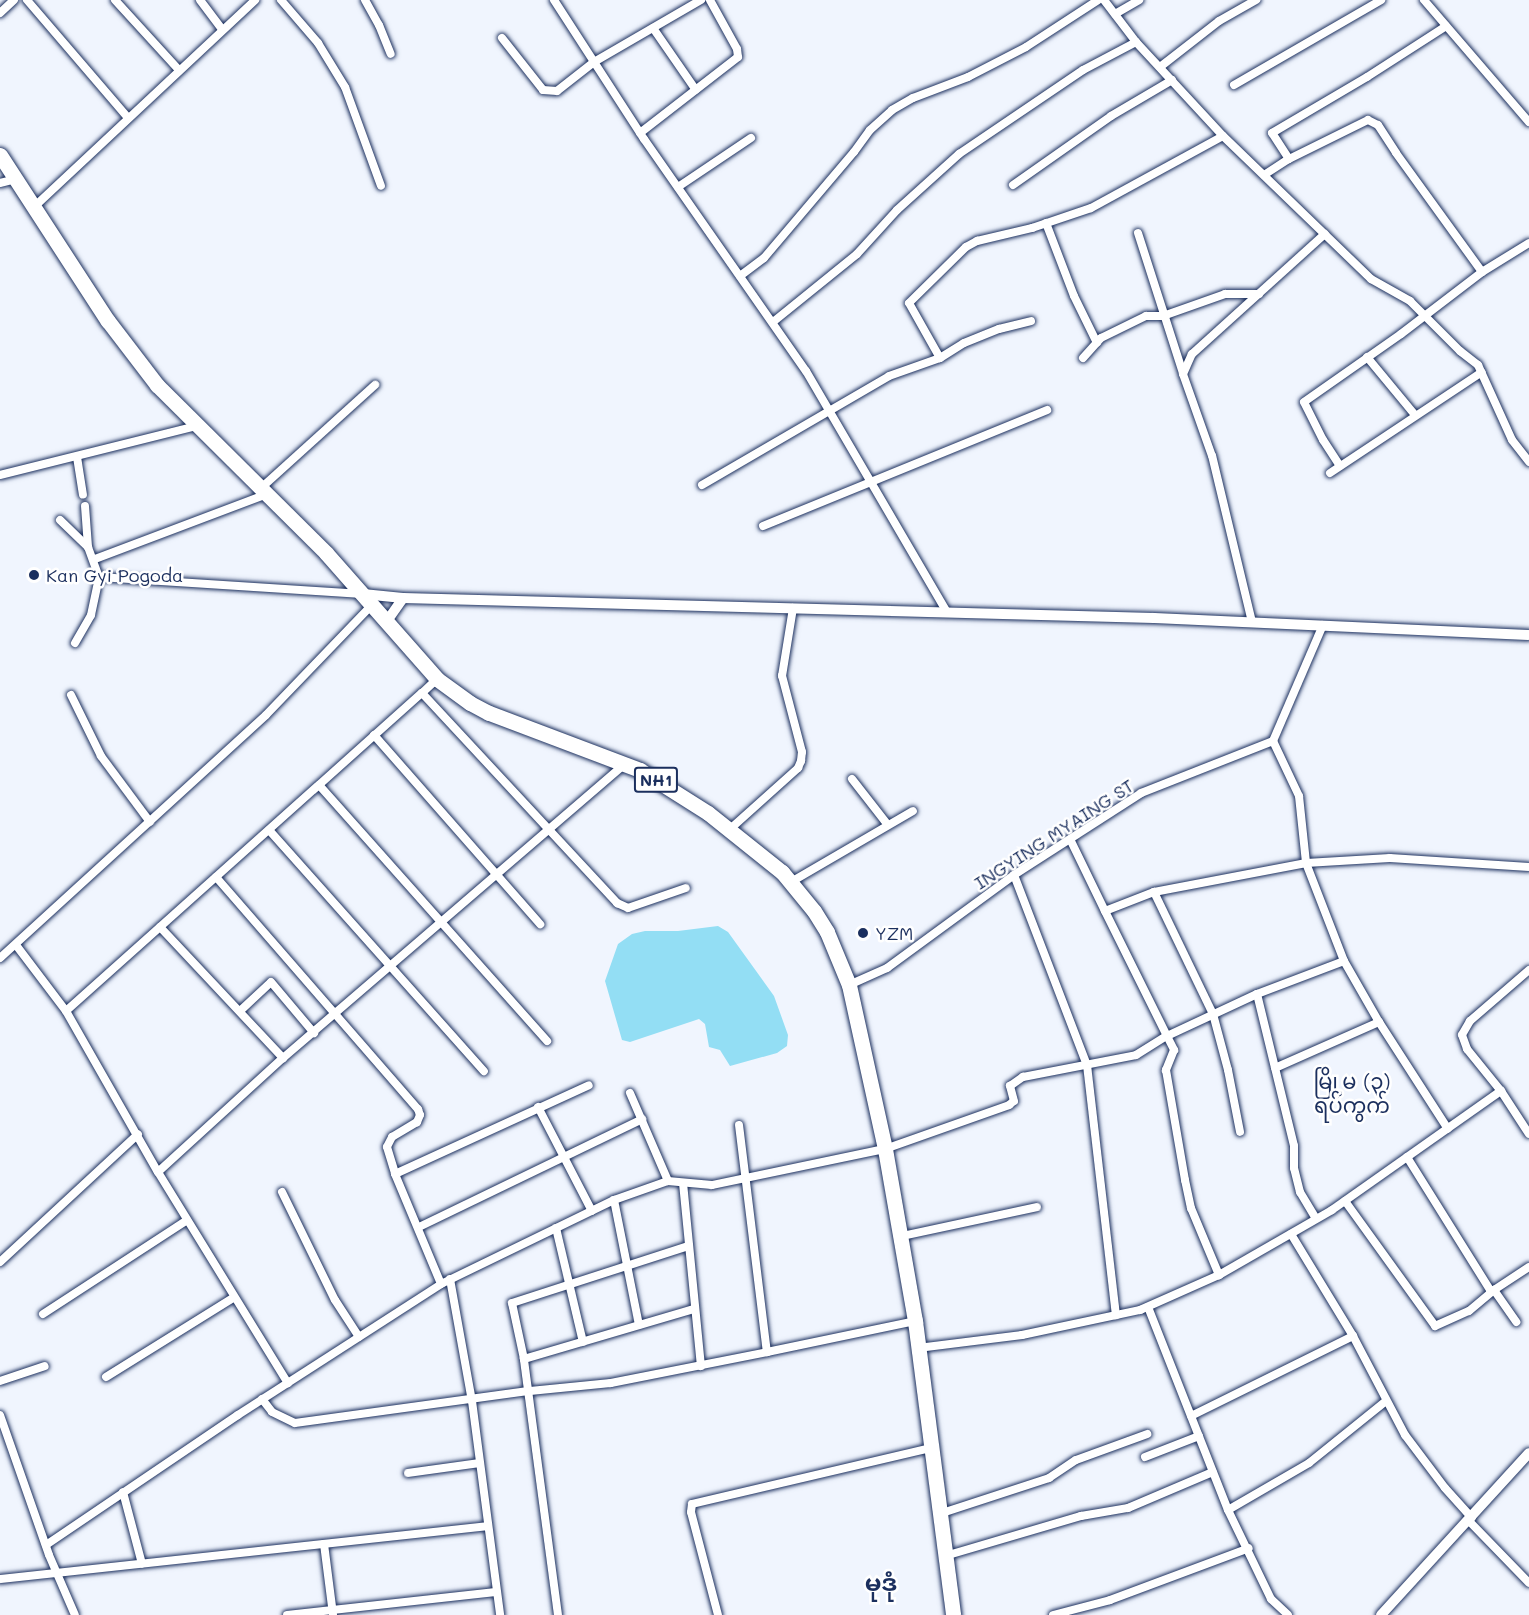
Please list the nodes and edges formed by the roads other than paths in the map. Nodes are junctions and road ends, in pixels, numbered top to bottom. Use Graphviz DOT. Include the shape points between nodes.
graph roads {
  1 [pos="14,0"];
  2 [pos="27,0"];
  3 [pos="115,0"];
  4 [pos="200,0"];
  5 [pos="255,0"];
  6 [pos="281,0"];
  7 [pos="365,0"];
  8 [pos="554,0"];
  9 [pos="701,0"];
  10 [pos="710,0"];
  11 [pos="1098,0"];
  12 [pos="1104,0"];
  13 [pos="1139,0"];
  14 [pos="1256,0"];
  15 [pos="1381,0"];
  16 [pos="1424,0"];
  17 [pos="0,13"];
  18 [pos="1115,14"];
  19 [pos="1446,26"];
  20 [pos="653,28"];
  21 [pos="222,29"];
  22 [pos="502,38"];
  23 [pos="1136,42"];
  24 [pos="391,54"];
  25 [pos="594,62"];
  26 [pos="1160,67"];
  27 [pos="179,70"];
  28 [pos="1172,80"];
  29 [pos="1234,85"];
  30 [pos="696,90"];
  31 [pos="128,118"];
  32 [pos="1529,122"];
  33 [pos="640,133"];
  34 [pos="1223,136"];
  35 [pos="752,138"];
  36 [pos="0,154"];
  37 [pos="1289,159"];
  38 [pos="1264,175"];
  39 [pos="17,178"];
  40 [pos="0,183"];
  41 [pos="1013,185"];
  42 [pos="381,186"];
  43 [pos="678,187"];
  44 [pos="34,207"];
  45 [pos="1046,223"];
  46 [pos="1138,234"];
  47 [pos="1325,234"];
  48 [pos="1529,243"];
  49 [pos="1482,272"];
  50 [pos="740,276"];
  51 [pos="1259,294"];
  52 [pos="1424,315"];
  53 [pos="1163,316"];
  54 [pos="1031,321"];
  55 [pos="773,322"];
  56 [pos="1097,343"];
  57 [pos="1367,357"];
  58 [pos="940,358"];
  59 [pos="1083,358"];
  60 [pos="1482,372"];
  61 [pos="1183,375"];
  62 [pos="375,385"];
  63 [pos="1047,410"];
  64 [pos="830,412"];
  65 [pos="1415,415"];
  66 [pos="197,426"];
  67 [pos="77,457"];
  68 [pos="1529,462"];
  69 [pos="1340,466"];
  70 [pos="1330,473"];
  71 [pos="0,475"];
  72 [pos="871,482"];
  73 [pos="702,485"];
  74 [pos="264,491"];
  75 [pos="83,495"];
  76 [pos="85,506"];
  77 [pos="60,520"];
  78 [pos="763,526"];
  79 [pos="88,547"];
  80 [pos="95,559"];
  81 [pos="99,577"];
  82 [pos="403,597"];
  83 [pos="368,599"];
  84 [pos="794,608"];
  85 [pos="947,612"];
  86 [pos="387,621"];
  87 [pos="1251,622"];
  88 [pos="1323,625"];
  89 [pos="1529,635"];
  90 [pos="75,643"];
  91 [pos="437,679"];
  92 [pos="422,693"];
  93 [pos="71,695"];
  94 [pos="374,735"];
  95 [pos="1273,741"];
  96 [pos="625,764"];
  97 [pos="852,779"];
  98 [pos="319,784"];
  99 [pos="913,811"];
  100 [pos="150,822"];
  101 [pos="888,825"];
  102 [pos="548,829"];
  103 [pos="269,830"];
  104 [pos="729,830"];
  105 [pos="1070,839"];
  106 [pos="1306,863"];
  107 [pos="1529,867"];
  108 [pos="496,873"];
  109 [pos="1014,875"];
  110 [pos="216,877"];
  111 [pos="791,882"];
  112 [pos="686,888"];
  113 [pos="1154,892"];
  114 [pos="1105,911"];
  115 [pos="442,922"];
  116 [pos="540,924"];
  117 [pos="160,927"];
  118 [pos="16,945"];
  119 [pos="0,958"];
  120 [pos="1344,961"];
  121 [pos="389,967"];
  122 [pos="1529,970"];
  123 [pos="849,985"];
  124 [pos="1257,994"];
  125 [pos="66,1011"];
  126 [pos="240,1011"];
  127 [pos="1213,1014"];
  128 [pos="335,1016"];
  129 [pos="1379,1022"];
  130 [pos="314,1033"];
  131 [pos="1167,1036"];
  132 [pos="547,1041"];
  133 [pos="283,1058"];
  134 [pos="1088,1065"];
  135 [pos="1275,1068"];
  136 [pos="484,1071"];
  137 [pos="589,1084"];
  138 [pos="1501,1091"];
  139 [pos="630,1093"];
  140 [pos="538,1107"];
  141 [pos="642,1119"];
  142 [pos="739,1125"];
  143 [pos="1448,1129"];
  144 [pos="1240,1132"];
  145 [pos="138,1134"];
  146 [pos="1529,1134"];
  147 [pos="885,1149"];
  148 [pos="563,1157"];
  149 [pos="1407,1157"];
  150 [pos="158,1172"];
  151 [pos="394,1174"];
  152 [pos="747,1179"];
  153 [pos="668,1181"];
  154 [pos="683,1183"];
  155 [pos="282,1192"];
  156 [pos="614,1200"];
  157 [pos="1345,1201"];
  158 [pos="1037,1207"];
  159 [pos="592,1211"];
  160 [pos="1316,1219"];
  161 [pos="187,1220"];
  162 [pos="419,1227"];
  163 [pos="555,1228"];
  164 [pos="1291,1234"];
  165 [pos="902,1236"];
  166 [pos="688,1246"];
  167 [pos="0,1262"];
  168 [pos="627,1264"];
  169 [pos="1529,1267"];
  170 [pos="1219,1275"];
  171 [pos="450,1280"];
  172 [pos="569,1282"];
  173 [pos="441,1284"];
  174 [pos="1494,1290"];
  175 [pos="233,1298"];
  176 [pos="1148,1307"];
  177 [pos="694,1308"];
  178 [pos="43,1314"];
  179 [pos="1116,1315"];
  180 [pos="915,1322"];
  181 [pos="1516,1322"];
  182 [pos="639,1325"];
  183 [pos="1353,1336"];
  184 [pos="359,1337"];
  185 [pos="583,1342"];
  186 [pos="918,1348"];
  187 [pos="768,1352"];
  188 [pos="524,1359"];
  189 [pos="45,1366"];
  190 [pos="701,1366"];
  191 [pos="106,1377"];
  192 [pos="0,1381"];
  193 [pos="288,1383"];
  194 [pos="530,1391"];
  195 [pos="262,1399"];
  196 [pos="472,1401"];
  197 [pos="1386,1401"];
  198 [pos="0,1415"];
  199 [pos="1191,1416"];
  200 [pos="1148,1434"];
  201 [pos="1199,1436"];
  202 [pos="931,1448"];
  203 [pos="1529,1453"];
  204 [pos="1145,1457"];
  205 [pos="479,1463"];
  206 [pos="1213,1472"];
  207 [pos="408,1473"];
  208 [pos="123,1492"];
  209 [pos="1228,1510"];
  210 [pos="939,1514"];
  211 [pos="1470,1520"];
  212 [pos="487,1526"];
  213 [pos="324,1544"];
  214 [pos="46,1545"];
  215 [pos="1249,1548"];
  216 [pos="945,1556"];
  217 [pos="142,1564"];
  218 [pos="57,1573"];
  219 [pos="0,1579"];
  220 [pos="1529,1583"];
  221 [pos="496,1592"];
  222 [pos="333,1613"];
  223 [pos="75,1615"];
  224 [pos="287,1615"];
  225 [pos="500,1615"];
  226 [pos="558,1615"];
  227 [pos="718,1615"];
  228 [pos="953,1615"];
  229 [pos="1053,1615"];
  230 [pos="1288,1615"];
  231 [pos="1381,1615"];
  1 -- 17 [label="street"];
  2 -- 31 [label="street"];
  3 -- 27 [label="street"];
  4 -- 21 [label="street"];
  5 -- 21 [label="street"];
  6 -- 42 [label="street" via="318,43 345,87"];
  7 -- 24 [label="street"];
  8 -- 25 [label="street"];
  9 -- 20 [label="street"];
  10 -- 30 [label="street" via="738,57"];
  11 -- 50 [label="street" via="1026,47 892,110 870,130 764,258"];
  12 -- 18 [label="street"];
  13 -- 18 [label="street"];
  14 -- 26 [label="street" via="1219,21"];
  15 -- 29 [label="street"];
  16 -- 19 [label="street"];
  18 -- 23 [label="street"];
  19 -- 32 [label="street"];
  19 -- 37 [label="street" via="1272,133"];
  20 -- 25 [label="street"];
  20 -- 30 [label="street"];
  21 -- 27 [label="street"];
  22 -- 25 [label="street" via="543,90 557,92"];
  23 -- 26 [label="street"];
  23 -- 55 [label="street" via="1083,70 959,153 856,254"];
  25 -- 33 [label="street"];
  26 -- 28 [label="street"];
  27 -- 31 [label="street"];
  28 -- 34 [label="street"];
  28 -- 41 [label="street" via="1111,116"];
  30 -- 33 [label="street"];
  31 -- 44 [label="street"];
  33 -- 43 [label="street"];
  34 -- 38 [label="street"];
  34 -- 45 [label="street" via="1091,208"];
  35 -- 43 [label="street"];
  36 -- 39 [label="highway, NH1"];
  37 -- 38 [label="street"];
  37 -- 49 [label="street" via="1368,120 1378,125"];
  38 -- 47 [label="street"];
  39 -- 40 [label="street"];
  39 -- 44 [label="highway, NH1"];
  43 -- 50 [label="street"];
  44 -- 66 [label="highway, NH1" via="134,358"];
  45 -- 56 [label="street"];
  45 -- 58 [label="street" via="966,247 910,301"];
  46 -- 53 [label="street"];
  47 -- 51 [label="street"];
  47 -- 52 [label="street" via="1371,279 1410,301"];
  48 -- 49 [label="street"];
  49 -- 52 [label="street"];
  50 -- 55 [label="street"];
  51 -- 53 [label="street" via="1225,294"];
  51 -- 61 [label="street" via="1192,354"];
  52 -- 57 [label="street"];
  52 -- 60 [label="street"];
  53 -- 56 [label="street" via="1146,316 1125,324"];
  53 -- 61 [label="street"];
  54 -- 58 [label="street" via="964,343"];
  55 -- 64 [label="street"];
  56 -- 59 [label="street"];
  57 -- 65 [label="street"];
  57 -- 69 [label="street" via="1304,402"];
  58 -- 64 [label="street" via="889,376"];
  60 -- 65 [label="street"];
  60 -- 68 [label="street" via="1512,440"];
  61 -- 87 [label="street" via="1212,456"];
  62 -- 74 [label="street"];
  63 -- 72 [label="street"];
  64 -- 72 [label="street"];
  64 -- 73 [label="street"];
  65 -- 69 [label="street"];
  66 -- 67 [label="street"];
  66 -- 74 [label="highway, NH1"];
  67 -- 71 [label="street"];
  67 -- 75 [label="street"];
  69 -- 70 [label="street"];
  72 -- 78 [label="street"];
  72 -- 85 [label="street"];
  74 -- 80 [label="street"];
  74 -- 83 [label="highway, NH1"];
  76 -- 79 [label="street"];
  77 -- 79 [label="street"];
  79 -- 80 [label="street"];
  80 -- 81 [label="street"];
  81 -- 83 [label="street"];
  81 -- 90 [label="street" via="91,615"];
  82 -- 83 [label="main road"];
  82 -- 84 [label="main road"];
  82 -- 86 [label="main road"];
  83 -- 86 [label="highway, NH1"];
  83 -- 100 [label="street" via="266,715"];
  84 -- 85 [label="main road"];
  84 -- 104 [label="street" via="782,676 801,761"];
  85 -- 87 [label="main road"];
  86 -- 91 [label="highway, NH1"];
  87 -- 88 [label="main road"];
  88 -- 89 [label="main road"];
  88 -- 95 [label="street"];
  91 -- 92 [label="street"];
  91 -- 96 [label="highway, NH1" via="489,713"];
  92 -- 94 [label="street"];
  92 -- 102 [label="street"];
  93 -- 100 [label="street" via="101,756"];
  94 -- 98 [label="street"];
  94 -- 108 [label="street"];
  95 -- 105 [label="street, INGYING MYAING ST" via="1141,793"];
  95 -- 106 [label="street" via="1299,796"];
  96 -- 102 [label="street"];
  96 -- 104 [label="highway, NH1" via="699,807"];
  97 -- 101 [label="street"];
  98 -- 103 [label="street"];
  98 -- 115 [label="street"];
  99 -- 101 [label="street"];
  100 -- 118 [label="street"];
  101 -- 111 [label="street"];
  102 -- 108 [label="street"];
  102 -- 112 [label="street" via="623,907"];
  103 -- 110 [label="street"];
  103 -- 121 [label="street"];
  104 -- 111 [label="highway, NH1"];
  105 -- 109 [label="street, INGYING MYAING ST"];
  105 -- 114 [label="street"];
  106 -- 107 [label="street" via="1390,858"];
  106 -- 113 [label="street"];
  106 -- 120 [label="street"];
  108 -- 115 [label="street"];
  108 -- 116 [label="street"];
  109 -- 123 [label="street, INGYING MYAING ST" via="887,968"];
  109 -- 134 [label="street"];
  110 -- 117 [label="street"];
  110 -- 128 [label="street"];
  111 -- 123 [label="highway, NH1" via="826,932"];
  113 -- 114 [label="street"];
  113 -- 127 [label="street"];
  114 -- 131 [label="street"];
  115 -- 121 [label="street"];
  115 -- 132 [label="street"];
  117 -- 125 [label="street"];
  117 -- 126 [label="street"];
  118 -- 119 [label="street"];
  118 -- 125 [label="street"];
  120 -- 124 [label="street"];
  120 -- 129 [label="street"];
  121 -- 128 [label="street"];
  121 -- 136 [label="street"];
  122 -- 138 [label="street" via="1470,1021 1462,1035 1467,1049"];
  123 -- 147 [label="highway, NH1"];
  124 -- 127 [label="street"];
  124 -- 135 [label="street"];
  125 -- 145 [label="street"];
  126 -- 130 [label="street" via="271,982"];
  126 -- 133 [label="street"];
  127 -- 131 [label="street"];
  127 -- 144 [label="street"];
  128 -- 130 [label="street"];
  128 -- 151 [label="street" via="418,1109 417,1122 388,1142"];
  129 -- 135 [label="street"];
  129 -- 143 [label="street"];
  130 -- 133 [label="street"];
  131 -- 134 [label="street" via="1136,1055"];
  131 -- 170 [label="street" via="1174,1050 1166,1070 1191,1208"];
  133 -- 150 [label="street"];
  134 -- 147 [label="street" via="1023,1077 1011,1086 1014,1101 1009,1105"];
  134 -- 179 [label="street"];
  135 -- 160 [label="street" via="1294,1146 1300,1192"];
  137 -- 140 [label="street"];
  138 -- 143 [label="street"];
  138 -- 146 [label="street"];
  139 -- 141 [label="street"];
  140 -- 148 [label="street"];
  140 -- 151 [label="street"];
  141 -- 148 [label="street"];
  141 -- 153 [label="street"];
  142 -- 152 [label="street"];
  143 -- 149 [label="street"];
  145 -- 150 [label="street"];
  145 -- 167 [label="street"];
  147 -- 152 [label="street"];
  147 -- 165 [label="highway, NH1"];
  148 -- 159 [label="street"];
  148 -- 162 [label="street"];
  149 -- 157 [label="street"];
  149 -- 174 [label="street" via="1490,1290"];
  150 -- 161 [label="street"];
  151 -- 162 [label="street"];
  152 -- 154 [label="street" via="712,1185"];
  152 -- 187 [label="street"];
  153 -- 154 [label="street"];
  153 -- 156 [label="street"];
  154 -- 166 [label="street"];
  155 -- 184 [label="street" via="335,1300"];
  156 -- 159 [label="street"];
  156 -- 168 [label="street"];
  157 -- 160 [label="street"];
  157 -- 174 [label="street" via="1435,1326 1469,1311"];
  158 -- 165 [label="street"];
  159 -- 163 [label="street"];
  160 -- 164 [label="street"];
  161 -- 175 [label="street"];
  161 -- 178 [label="street"];
  162 -- 173 [label="street"];
  163 -- 171 [label="street"];
  163 -- 172 [label="street"];
  164 -- 170 [label="street"];
  164 -- 183 [label="street"];
  165 -- 180 [label="highway, NH1"];
  166 -- 168 [label="street"];
  166 -- 177 [label="street"];
  168 -- 172 [label="street"];
  168 -- 182 [label="street"];
  169 -- 174 [label="street"];
  170 -- 176 [label="street"];
  171 -- 173 [label="street"];
  171 -- 196 [label="street"];
  172 -- 185 [label="street"];
  172 -- 188 [label="street" via="512,1303"];
  173 -- 184 [label="street"];
  174 -- 181 [label="street"];
  175 -- 191 [label="street"];
  175 -- 193 [label="street"];
  176 -- 179 [label="street"];
  176 -- 199 [label="street"];
  177 -- 182 [label="street"];
  177 -- 190 [label="street"];
  179 -- 186 [label="street" via="1022,1335"];
  180 -- 186 [label="highway, NH1"];
  180 -- 187 [label="street"];
  182 -- 185 [label="street"];
  183 -- 197 [label="street"];
  183 -- 199 [label="street"];
  184 -- 193 [label="street"];
  185 -- 188 [label="street"];
  186 -- 202 [label="highway, NH1"];
  187 -- 190 [label="street"];
  188 -- 194 [label="street"];
  189 -- 192 [label="street"];
  190 -- 194 [label="street" via="611,1383"];
  193 -- 195 [label="street"];
  194 -- 196 [label="street"];
  194 -- 226 [label="street"];
  195 -- 196 [label="street" via="272,1412 295,1423"];
  195 -- 208 [label="street"];
  196 -- 205 [label="street"];
  197 -- 209 [label="street" via="1309,1463"];
  197 -- 211 [label="street" via="1405,1435"];
  198 -- 214 [label="street"];
  199 -- 201 [label="street"];
  200 -- 210 [label="street" via="1076,1460 1049,1478"];
  201 -- 204 [label="street"];
  201 -- 206 [label="street"];
  202 -- 210 [label="highway, NH1"];
  202 -- 227 [label="street" via="692,1504"];
  203 -- 211 [label="main road"];
  205 -- 207 [label="street"];
  205 -- 212 [label="street"];
  206 -- 209 [label="street"];
  206 -- 216 [label="street" via="1128,1508 1081,1516"];
  208 -- 214 [label="street"];
  208 -- 217 [label="street"];
  209 -- 215 [label="street"];
  210 -- 216 [label="highway, NH1"];
  211 -- 220 [label="street"];
  211 -- 231 [label="main road"];
  212 -- 213 [label="street"];
  212 -- 221 [label="street"];
  213 -- 217 [label="street"];
  213 -- 222 [label="street"];
  214 -- 218 [label="street"];
  215 -- 229 [label="street" via="1110,1600"];
  215 -- 230 [label="street" via="1271,1599"];
  216 -- 228 [label="highway, NH1"];
  217 -- 218 [label="street"];
  218 -- 219 [label="street"];
  218 -- 223 [label="street"];
  221 -- 222 [label="street"];
  221 -- 225 [label="street"];
  222 -- 224 [label="street"];
}
